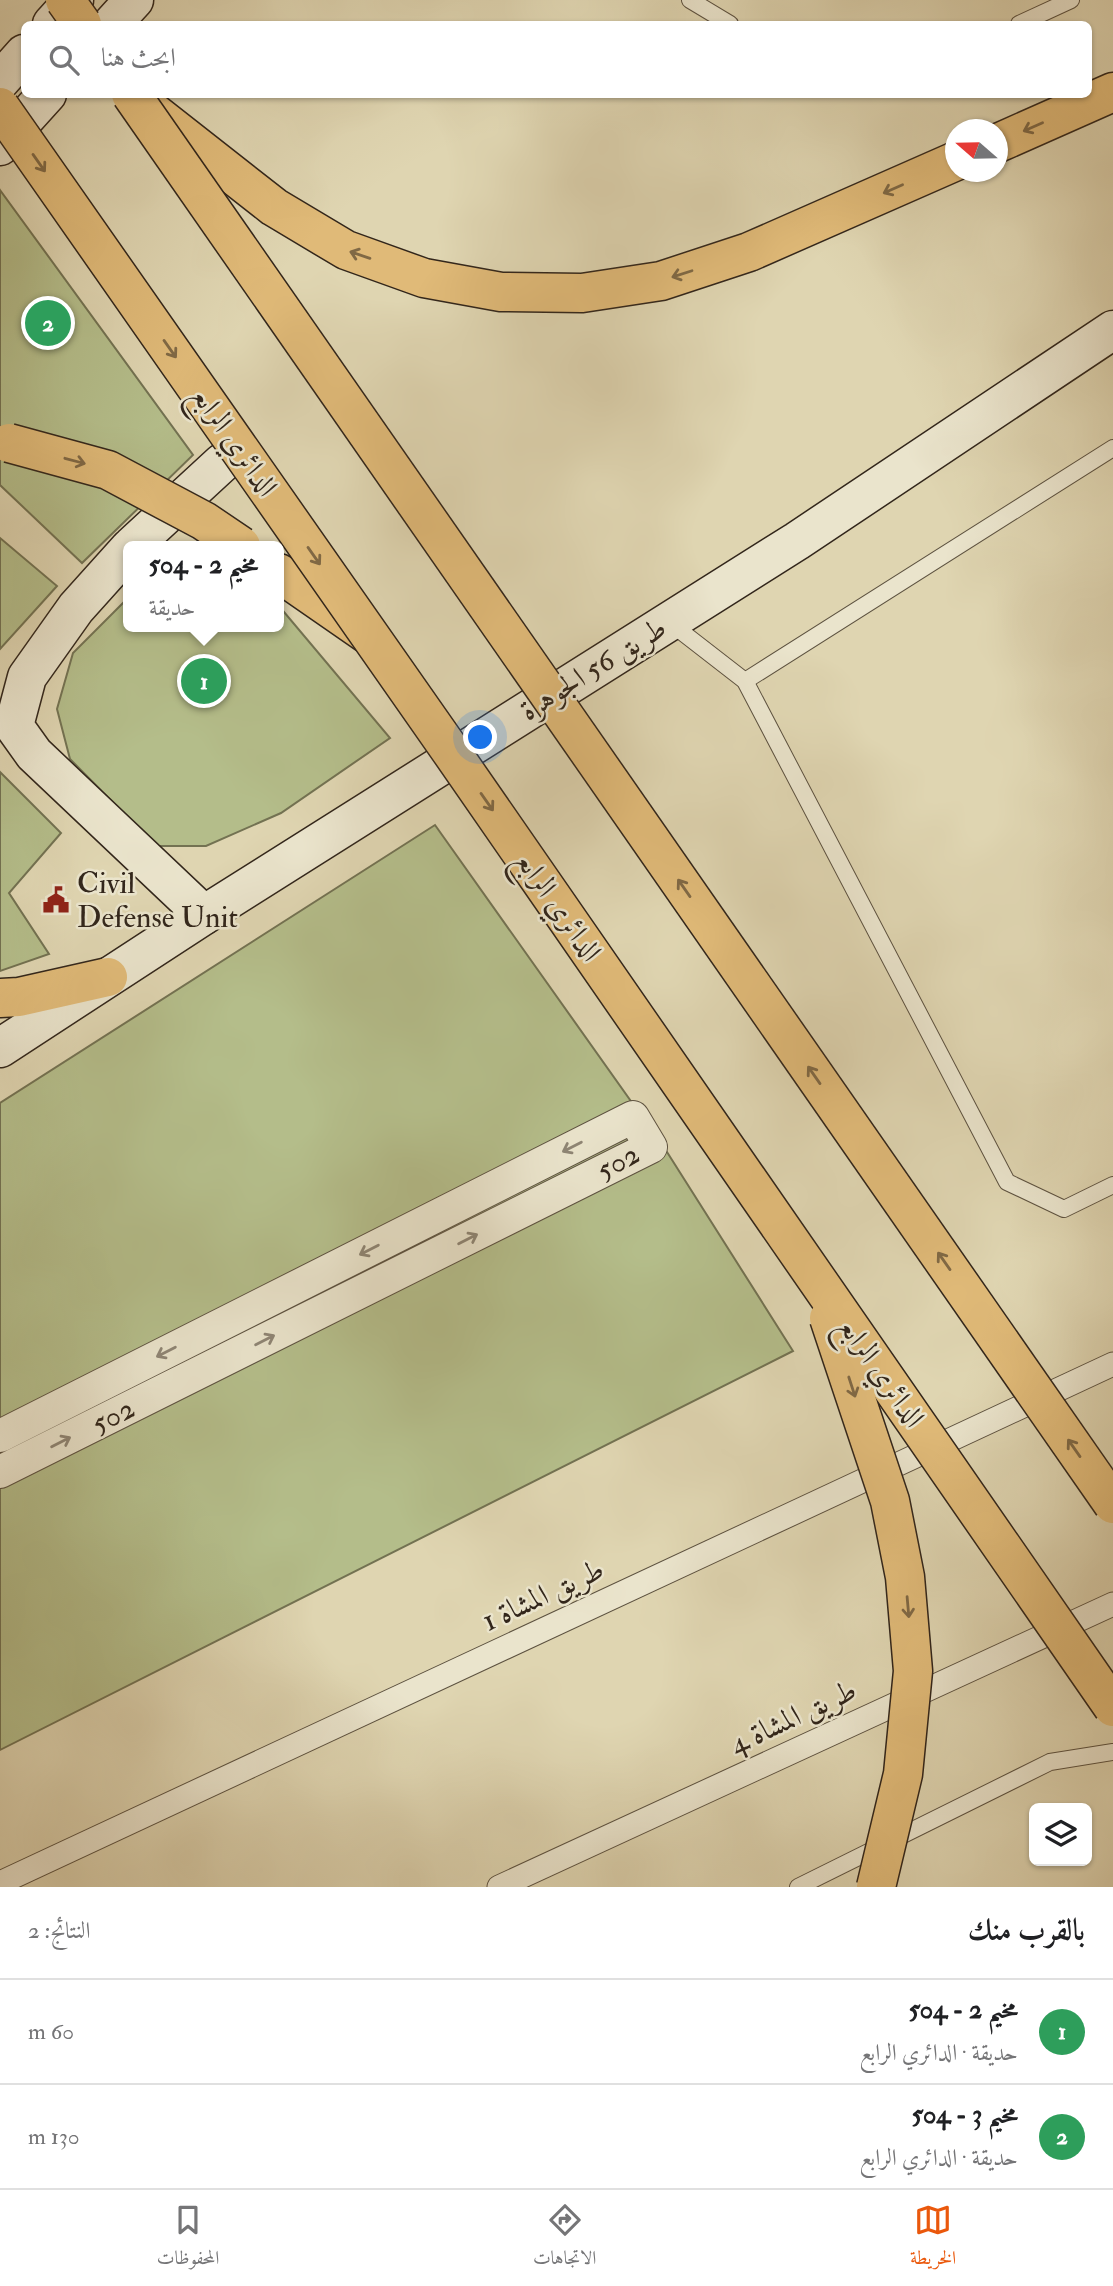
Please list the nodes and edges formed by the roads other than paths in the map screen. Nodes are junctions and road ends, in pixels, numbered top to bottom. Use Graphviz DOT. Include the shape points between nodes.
graph roads {
  1 [pos="65,0"];
  2 [pos="74,0"];
  3 [pos="134,0"];
  4 [pos="690,0"];
  5 [pos="1071,0"];
  6 [pos="55,21"];
  7 [pos="80,21"];
  8 [pos="114,21"];
  9 [pos="725,21"];
  10 [pos="1026,21"];
  11 [pos="21,57"];
  12 [pos="0,81"];
  13 [pos="1113,92"];
  14 [pos="43,98"];
  15 [pos="133,98"];
  16 [pos="135,98"];
  17 [pos="0,107"];
  18 [pos="1008,139"];
  19 [pos="0,146"];
  20 [pos="945,166"];
  21 [pos="1113,330"];
  22 [pos="4,443"];
  23 [pos="1113,448"];
  24 [pos="222,463"];
  25 [pos="138,541"];
  26 [pos="234,541"];
  27 [pos="123,556"];
  28 [pos="284,576"];
  29 [pos="669,622"];
  30 [pos="371,636"];
  31 [pos="746,681"];
  32 [pos="204,915"];
  33 [pos="108,977"];
  34 [pos="0,998"];
  35 [pos="0,1048"];
  36 [pos="1113,1185"];
  37 [pos="815,1276"];
  38 [pos="1113,1364"];
  39 [pos="0,1436"];
  40 [pos="0,1472"];
  41 [pos="1113,1504"];
  42 [pos="1113,1604"];
  43 [pos="1113,1707"];
  44 [pos="1113,1752"];
  45 [pos="0,1883"];
  46 [pos="499,1887"];
  47 [pos="798,1887"];
  48 [pos="876,1887"];
  1 -- 7 [label="highway, bridge"];
  2 -- 6 [label="main road"];
  3 -- 8 [label="main road"];
  4 -- 9 [label="lane"];
  5 -- 10 [label="lane"];
  11 -- 12 [label="main road"];
  13 -- 18 [label="highway, one-way"];
  14 -- 19 [label="main road"];
  41 -- 15 [label="highway, one-way, bridge"];
  20 -- 16 [label="highway, one-way, bridge" via="750,252 661,281 582,293 501,292 424,278 346,250 274,207"];
  17 -- 30 [label="highway, الدائري الرابع, one-way, bridge"];
  21 -- 29 [label="main road, طريق 56 الجوهرة"];
  22 -- 26 [label="highway, one-way, bridge" via="108,470"];
  23 -- 31 [label="lane"];
  24 -- 25 [label="main road"];
  27 -- 32 [label="main road" via="76,608 27,677 13,726 34,754"];
  28 -- 30 [label="highway"];
  29 -- 31 [label="lane"];
  29 -- 32 [label="main road, طريق 56 الجوهرة"];
  30 -- 37 [label="highway, الدائري الرابع, one-way, bridge"];
  31 -- 36 [label="lane" via="1007,1182 1064,1209"];
  32 -- 33 [label="main road, طريق 56 الجوهرة"];
  33 -- 34 [label="highway"];
  33 -- 35 [label="main road, طريق 56 الجوهرة"];
  37 -- 43 [label="highway, الدائري الرابع, bridge"];
  37 -- 48 [label="highway, one-way, bridge" via="890,1501 905,1577 913,1671 903,1774"];
  38 -- 45 [label="street, طريق المشاة 1"];
  40 -- 39 [label="street, 502, one-way" via="651,1147 633,1117"];
  42 -- 46 [label="street, طريق المشاة 4"];
  44 -- 47 [label="lane" via="1050,1762"];
}
